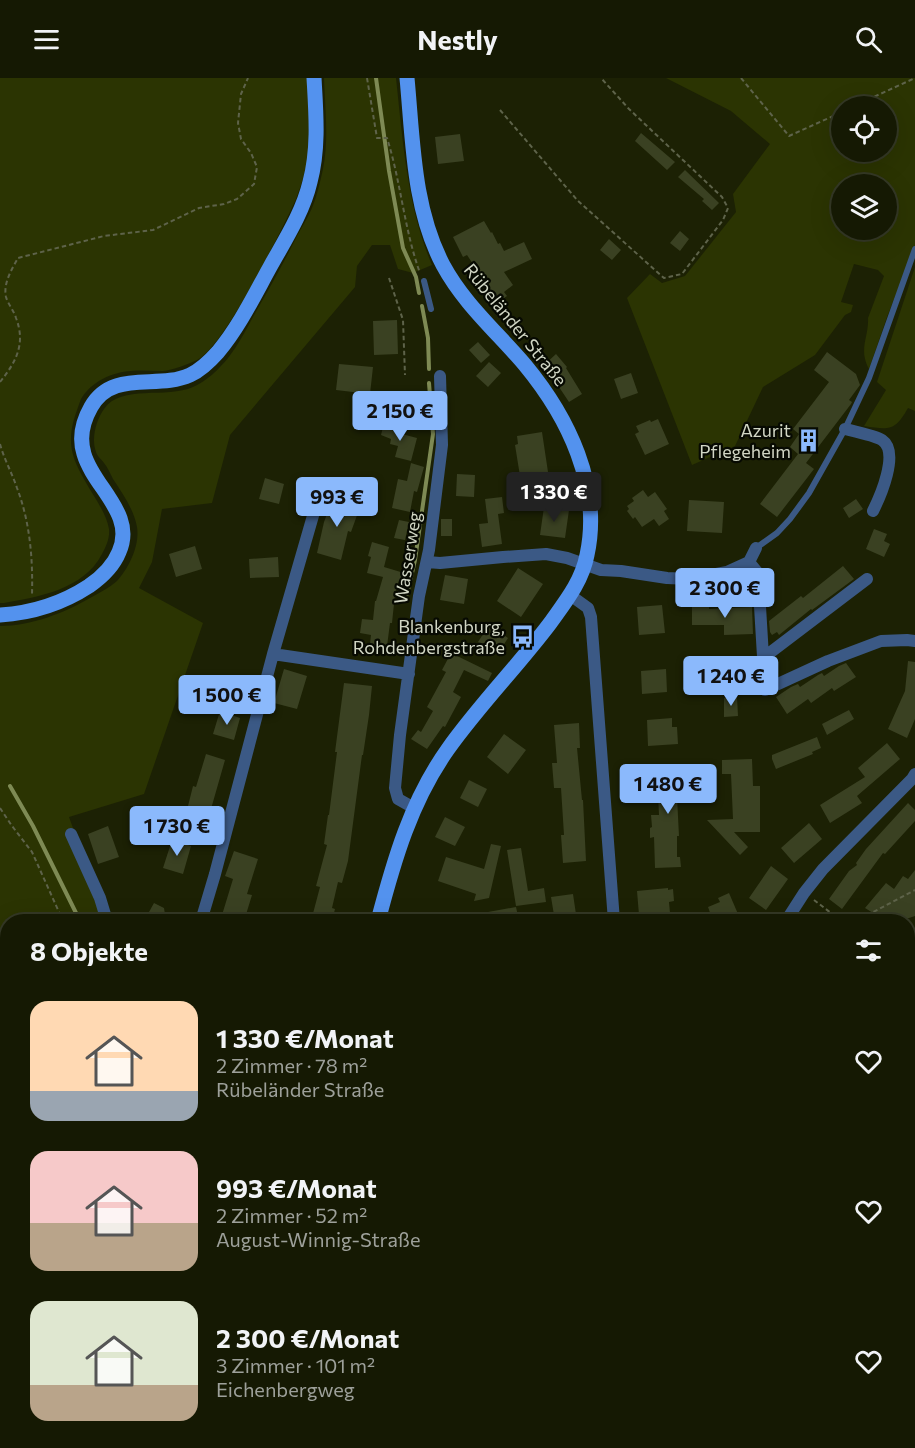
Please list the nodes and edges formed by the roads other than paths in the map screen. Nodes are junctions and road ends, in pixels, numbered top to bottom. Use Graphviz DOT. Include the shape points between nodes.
graph roads {
  1 [pos="314,78"];
  2 [pos="407,78"];
  3 [pos="915,249"];
  4 [pos="424,281"];
  5 [pos="431,309"];
  6 [pos="440,376"];
  7 [pos="845,429"];
  8 [pos="319,495"];
  9 [pos="873,512"];
  10 [pos="756,548"];
  11 [pos="426,562"];
  12 [pos="748,562"];
  13 [pos="585,565"];
  14 [pos="867,579"];
  15 [pos="570,595"];
  16 [pos="0,615"];
  17 [pos="915,641"];
  18 [pos="273,654"];
  19 [pos="763,658"];
  20 [pos="409,674"];
  21 [pos="915,774"];
  22 [pos="414,808"];
  23 [pos="71,834"];
  24 [pos="105,914"];
  25 [pos="203,914"];
  26 [pos="380,914"];
  27 [pos="613,914"];
  28 [pos="790,914"];
  1 -- 16 [label="main road" via="314,165 305,200 226,342 190,375 167,381 122,383 111,388 96,399 85,419 82,442 88,465 118,512 123,530 121,549 112,566 70,597 32,610"];
  2 -- 13 [label="main road, Rübeländer Straße" via="414,163 434,244 466,300 525,364 572,438 588,494 590,531"];
  3 -- 7 [label="lane" via="869,378"];
  4 -- 5 [label="lane"];
  6 -- 11 [label="street, Wasserweg" via="442,445"];
  7 -- 9 [label="street" via="882,440 887,446 890,455 883,492"];
  7 -- 10 [label="lane" via="809,494 777,533"];
  8 -- 18 [label="street"];
  10 -- 12 [label="street"];
  11 -- 13 [label="street" via="546,554"];
  11 -- 20 [label="street, Wasserweg"];
  12 -- 13 [label="street" via="727,572 690,579"];
  12 -- 19 [label="street" via="758,573"];
  13 -- 15 [label="main road, Rübeländer Straße"];
  14 -- 19 [label="street"];
  15 -- 22 [label="main road, Rübeländer Straße" via="448,748"];
  15 -- 27 [label="street" via="588,608 591,617"];
  17 -- 19 [label="street" via="881,641 765,690"];
  18 -- 20 [label="street"];
  18 -- 25 [label="street"];
  20 -- 22 [label="street, Wasserweg" via="395,788 398,799"];
  21 -- 28 [label="street" via="823,869"];
  22 -- 26 [label="main road, Rübeländer Straße"];
  23 -- 24 [label="street"];
}
